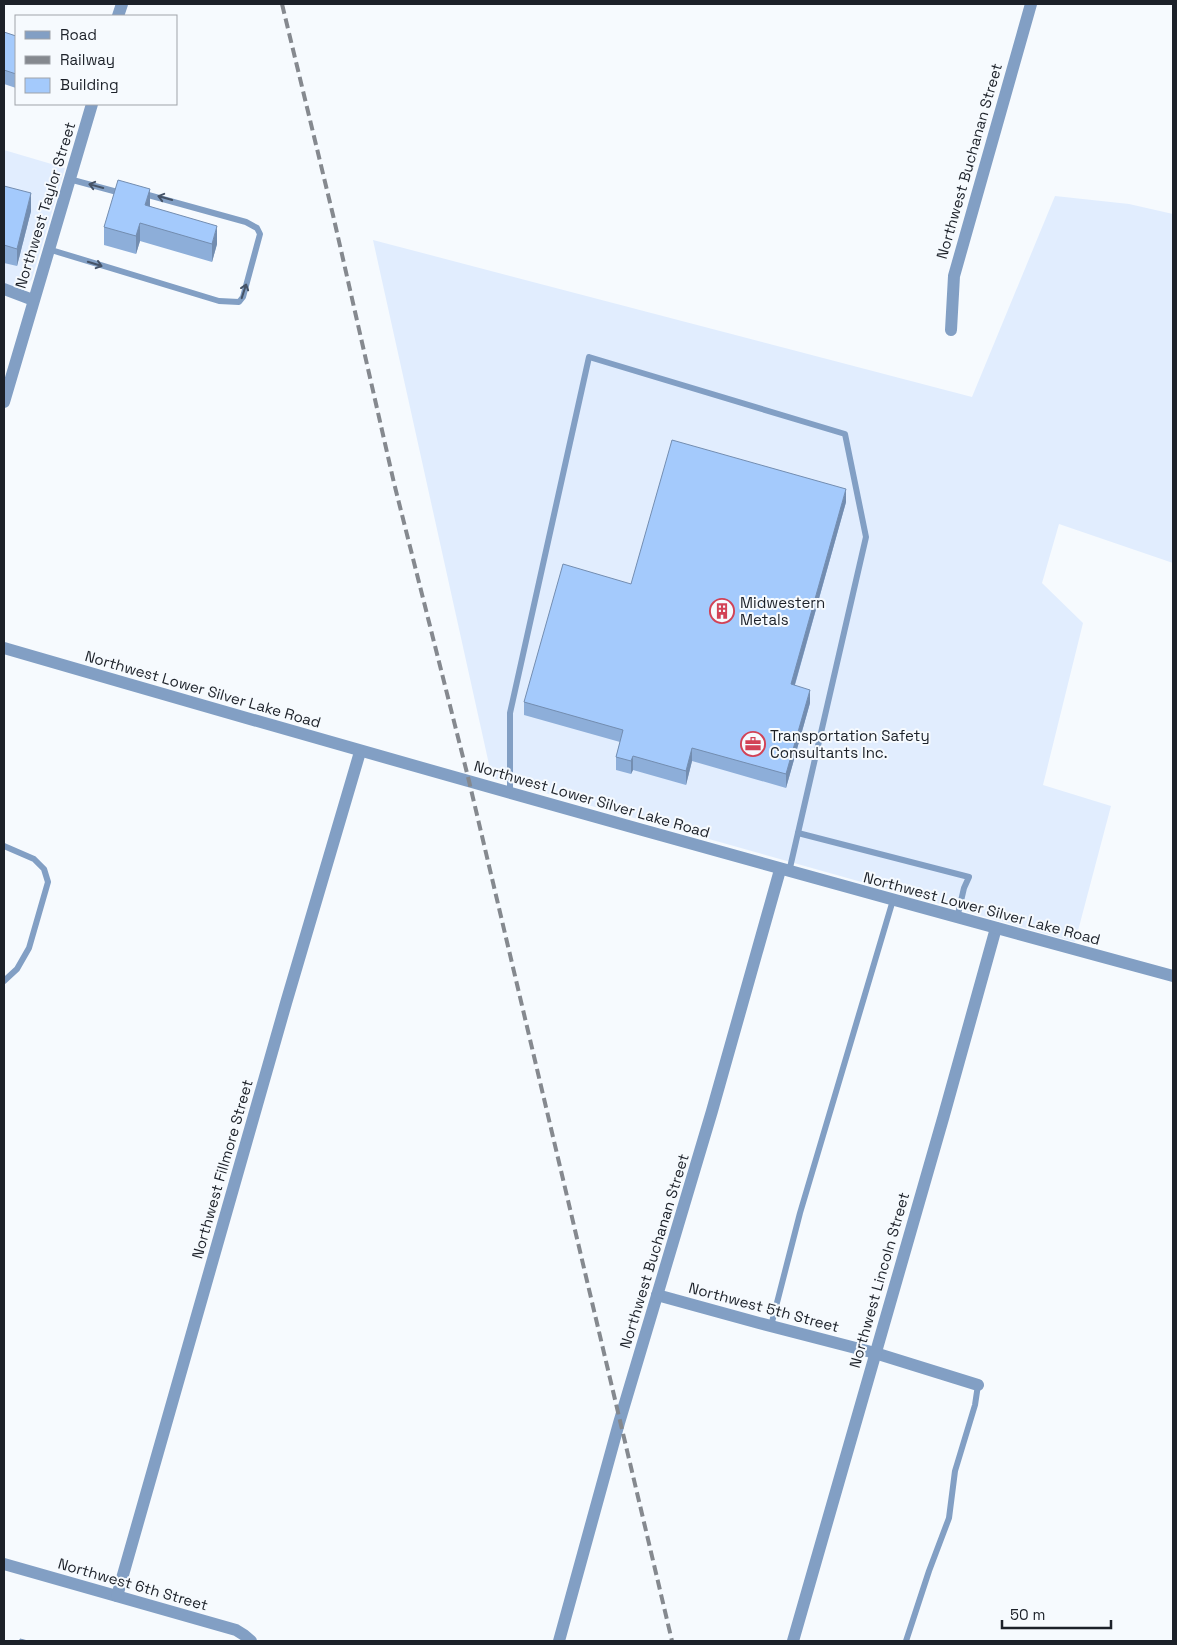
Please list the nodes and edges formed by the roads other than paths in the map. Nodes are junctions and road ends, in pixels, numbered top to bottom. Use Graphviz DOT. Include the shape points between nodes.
graph roads {
  1 [pos="1031,4"];
  2 [pos="92,105"];
  3 [pos="69,179"];
  4 [pos="129,193"];
  5 [pos="137,193"];
  6 [pos="48,249"];
  7 [pos="4,289"];
  8 [pos="33,300"];
  9 [pos="951,330"];
  10 [pos="4,402"];
  11 [pos="4,648"];
  12 [pos="360,752"];
  13 [pos="510,793"];
  14 [pos="798,833"];
  15 [pos="4,846"];
  16 [pos="785,871"];
  17 [pos="893,900"];
  18 [pos="957,918"];
  19 [pos="996,928"];
  20 [pos="1173,976"];
  21 [pos="4,981"];
  22 [pos="658,1295"];
  23 [pos="771,1326"];
  24 [pos="875,1352"];
  25 [pos="978,1385"];
  26 [pos="4,1564"];
  27 [pos="117,1596"];
  28 [pos="251,1641"];
  29 [pos="559,1641"];
  30 [pos="793,1641"];
  31 [pos="906,1641"];
  1 -- 9 [label="street, Northwest Buchanan Street" via="954,276"];
  2 -- 3 [label="street, Northwest Taylor Street"];
  4 -- 3 [label="lane, one-way"];
  3 -- 6 [label="street, Northwest Taylor Street"];
  6 -- 5 [label="lane, one-way" via="219,302 239,302 260,234 257,228 145,192"];
  6 -- 8 [label="street, Northwest Taylor Street"];
  7 -- 8 [label="street"];
  8 -- 10 [label="street, Northwest Taylor Street"];
  11 -- 12 [label="street, Northwest Lower Silver Lake Road"];
  12 -- 13 [label="street, Northwest Lower Silver Lake Road"];
  12 -- 27 [label="street, Northwest Fillmore Street"];
  13 -- 14 [label="lane" via="510,713 589,357 845,434 866,537"];
  13 -- 16 [label="street, Northwest Lower Silver Lake Road"];
  14 -- 16 [label="lane"];
  14 -- 18 [label="lane" via="969,878"];
  15 -- 21 [label="lane" via="34,859 44,869 48,882 29,948 17,969"];
  16 -- 17 [label="street, Northwest Lower Silver Lake Road"];
  16 -- 22 [label="street, Northwest Buchanan Street"];
  17 -- 18 [label="street, Northwest Lower Silver Lake Road"];
  17 -- 23 [label="lane" via="800,1213"];
  18 -- 19 [label="street, Northwest Lower Silver Lake Road"];
  19 -- 20 [label="street, Northwest Lower Silver Lake Road"];
  19 -- 24 [label="street, Northwest Lincoln Street"];
  22 -- 23 [label="street, Northwest 5th Street"];
  22 -- 29 [label="street, Northwest Buchanan Street"];
  23 -- 24 [label="street, Northwest 5th Street"];
  24 -- 25 [label="street, Northwest 5th Street"];
  24 -- 30 [label="street, Northwest Lincoln Street"];
  25 -- 31 [label="lane" via="955,1471 950,1518"];
  26 -- 27 [label="street, Northwest 6th Street"];
  27 -- 28 [label="street, Northwest 6th Street" via="236,1630"];
}
